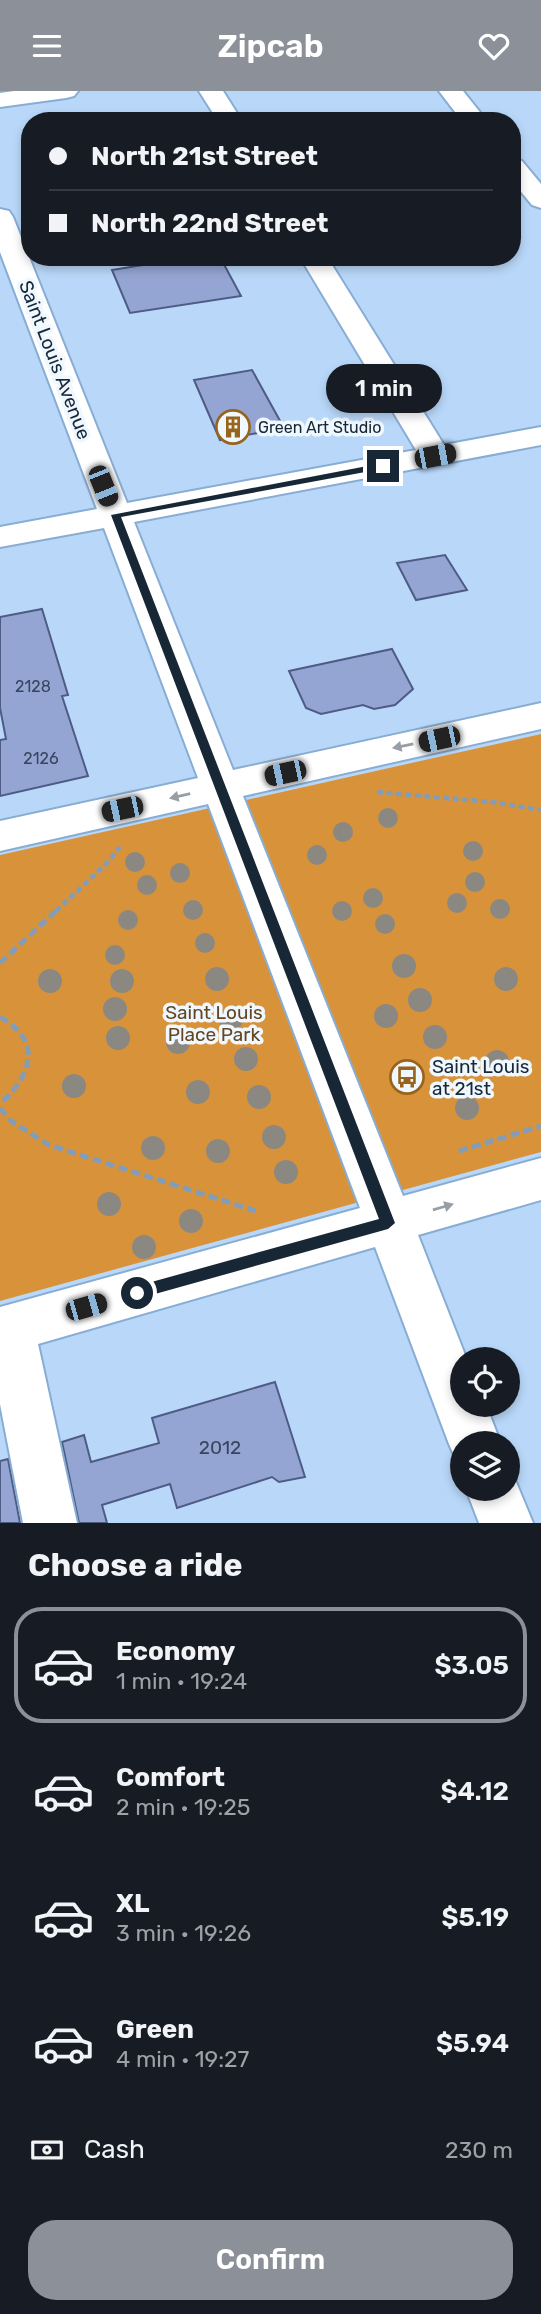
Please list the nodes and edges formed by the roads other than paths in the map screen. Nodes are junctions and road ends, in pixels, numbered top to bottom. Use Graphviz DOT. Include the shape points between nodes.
graph roads {
  1 [pos="66,91"];
  2 [pos="211,91"];
  3 [pos="451,91"];
  4 [pos="0,100"];
  5 [pos="224,112"];
  6 [pos="468,112"];
  7 [pos="521,176"];
  8 [pos="541,200"];
  9 [pos="0,217"];
  10 [pos="319,266"];
  11 [pos="541,436"];
  12 [pos="435,456"];
  13 [pos="115,515"];
  14 [pos="0,537"];
  15 [pos="541,716"];
  16 [pos="221,787"];
  17 [pos="0,836"];
  18 [pos="541,1179"];
  19 [pos="388,1223"];
  20 [pos="5,1330"];
  21 [pos="469,1431"];
  22 [pos="497,1501"];
  23 [pos="50,1523"];
  24 [pos="506,1523"];
  1 -- 4 [label="street"];
  2 -- 5 [label="street"];
  3 -- 6 [label="street"];
  7 -- 8 [label="street"];
  9 -- 13 [label="street, Saint Louis Avenue"];
  10 -- 12 [label="street"];
  11 -- 12 [label="street"];
  12 -- 13 [label="street"];
  13 -- 14 [label="street"];
  13 -- 16 [label="street, Saint Louis Avenue"];
  15 -- 16 [label="street, one-way"];
  16 -- 17 [label="street, one-way"];
  16 -- 19 [label="street, Saint Louis Avenue"];
  19 -- 18 [label="street, one-way"];
  19 -- 20 [label="street"];
  19 -- 21 [label="street, Saint Louis Avenue"];
  20 -- 23 [label="street"];
  22 -- 24 [label="street"];
}
